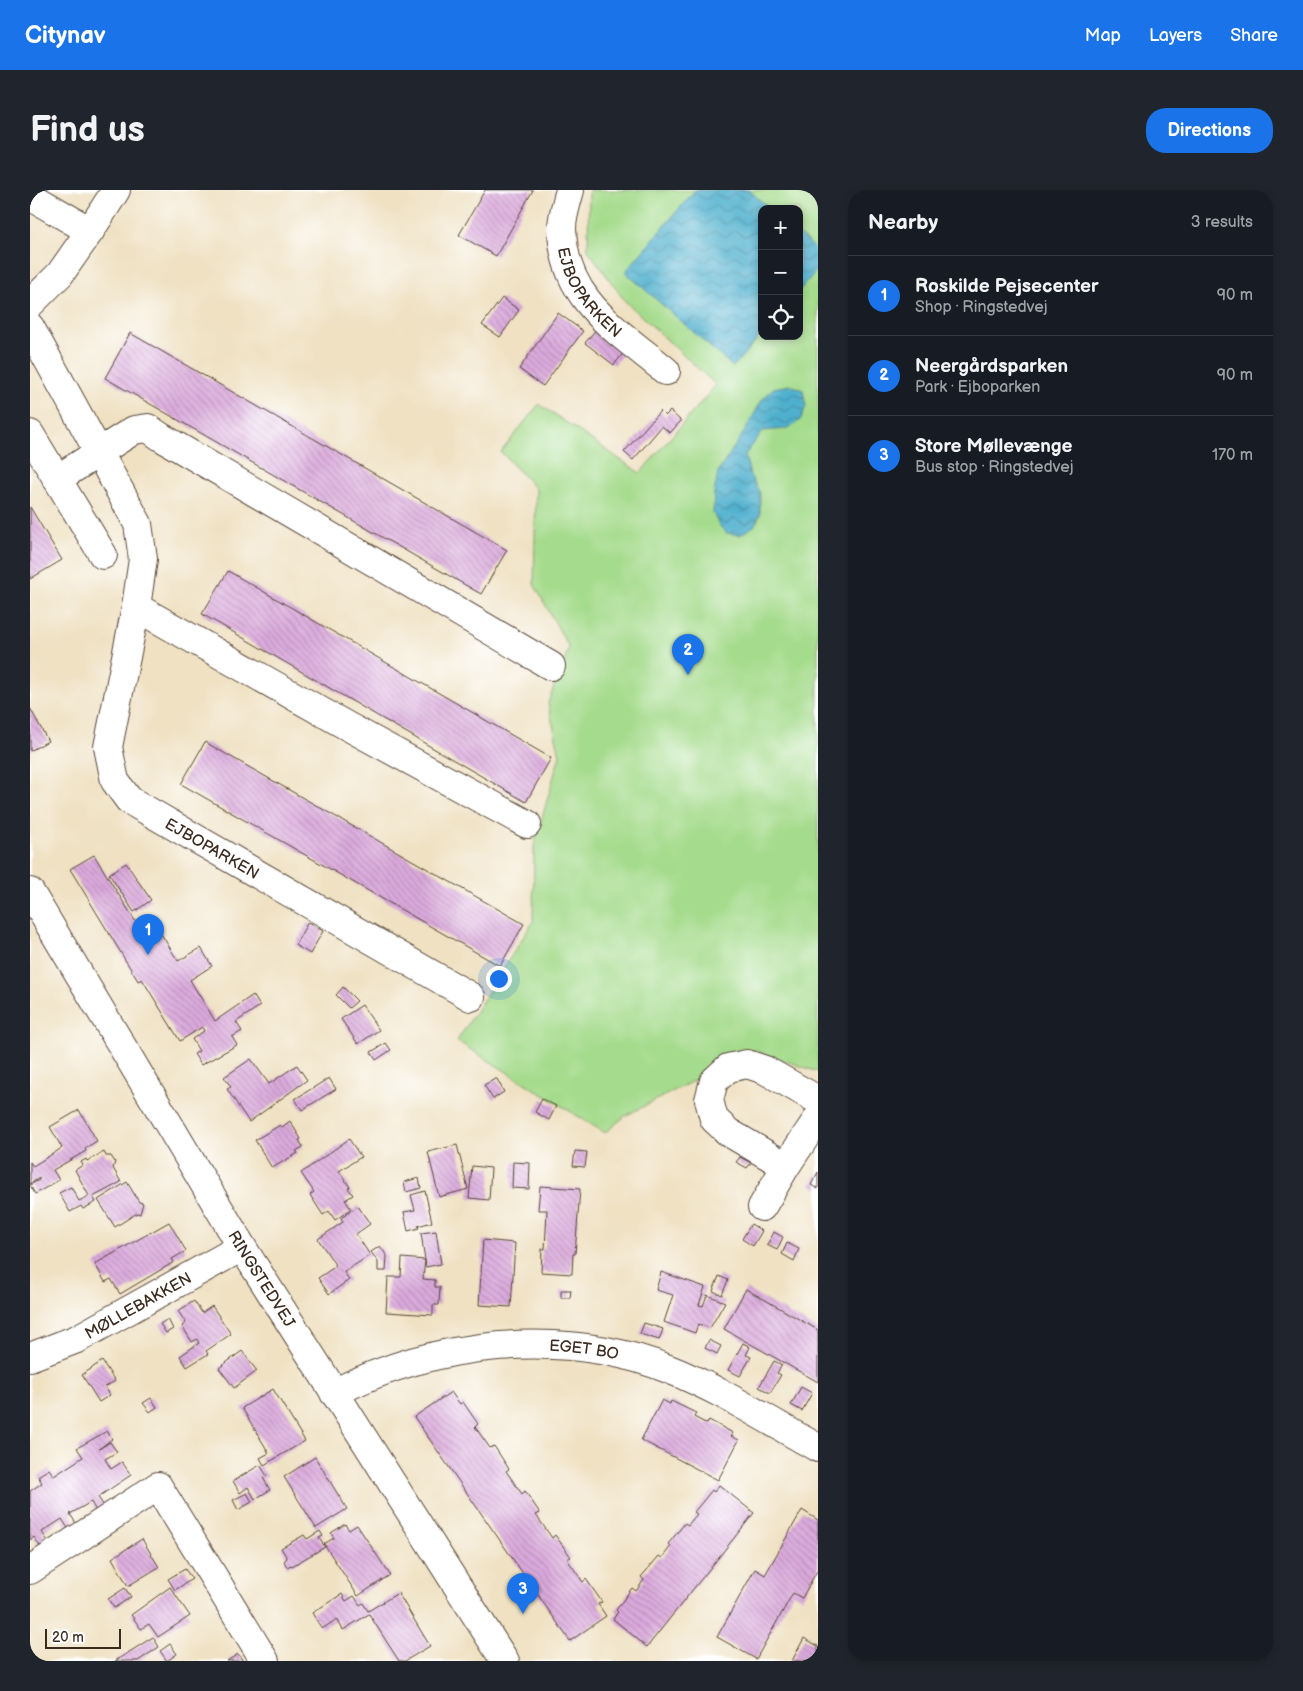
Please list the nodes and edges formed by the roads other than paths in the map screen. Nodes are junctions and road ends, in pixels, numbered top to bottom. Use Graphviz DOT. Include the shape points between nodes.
graph roads {
  1 [pos="116,190"];
  2 [pos="570,190"];
  3 [pos="30,196"];
  4 [pos="90,231"];
  5 [pos="30,304"];
  6 [pos="30,328"];
  7 [pos="666,371"];
  8 [pos="30,434"];
  9 [pos="100,452"];
  10 [pos="57,479"];
  11 [pos="103,555"];
  12 [pos="136,607"];
  13 [pos="550,666"];
  14 [pos="527,824"];
  15 [pos="30,892"];
  16 [pos="471,997"];
  17 [pos="818,1100"];
  18 [pos="818,1118"];
  19 [pos="786,1166"];
  20 [pos="762,1207"];
  21 [pos="242,1247"];
  22 [pos="30,1357"];
  23 [pos="334,1393"];
  24 [pos="818,1448"];
  25 [pos="30,1570"];
  26 [pos="265,1661"];
  27 [pos="505,1661"];
  1 -- 4 [label="street"];
  2 -- 7 [label="street, EJBOPARKEN" via="562,226 566,262 578,290 596,312"];
  3 -- 4 [label="street"];
  4 -- 5 [label="street" via="60,274"];
  6 -- 9 [label="street, EJBOPARKEN"];
  8 -- 10 [label="street"];
  9 -- 10 [label="street"];
  9 -- 12 [label="street, EJBOPARKEN" via="138,524 143,559"];
  9 -- 13 [label="street" via="134,430 148,428"];
  10 -- 11 [label="street"];
  12 -- 14 [label="street"];
  12 -- 16 [label="street, EJBOPARKEN" via="108,748 115,781 129,800"];
  15 -- 21 [label="street, RINGSTEDVEJ"];
  17 -- 19 [label="street" via="766,1070 747,1064 728,1068 714,1081 709,1100 714,1119 728,1132"];
  18 -- 19 [label="street"];
  19 -- 20 [label="street"];
  21 -- 22 [label="street, MØLLEBAKKEN" via="77,1339"];
  21 -- 23 [label="street, RINGSTEDVEJ"];
  23 -- 24 [label="street, EGET BO" via="379,1372 448,1354 491,1347 579,1347 628,1356 671,1370"];
  23 -- 27 [label="street, RINGSTEDVEJ"];
  25 -- 26 [label="street" via="158,1486"];
}
